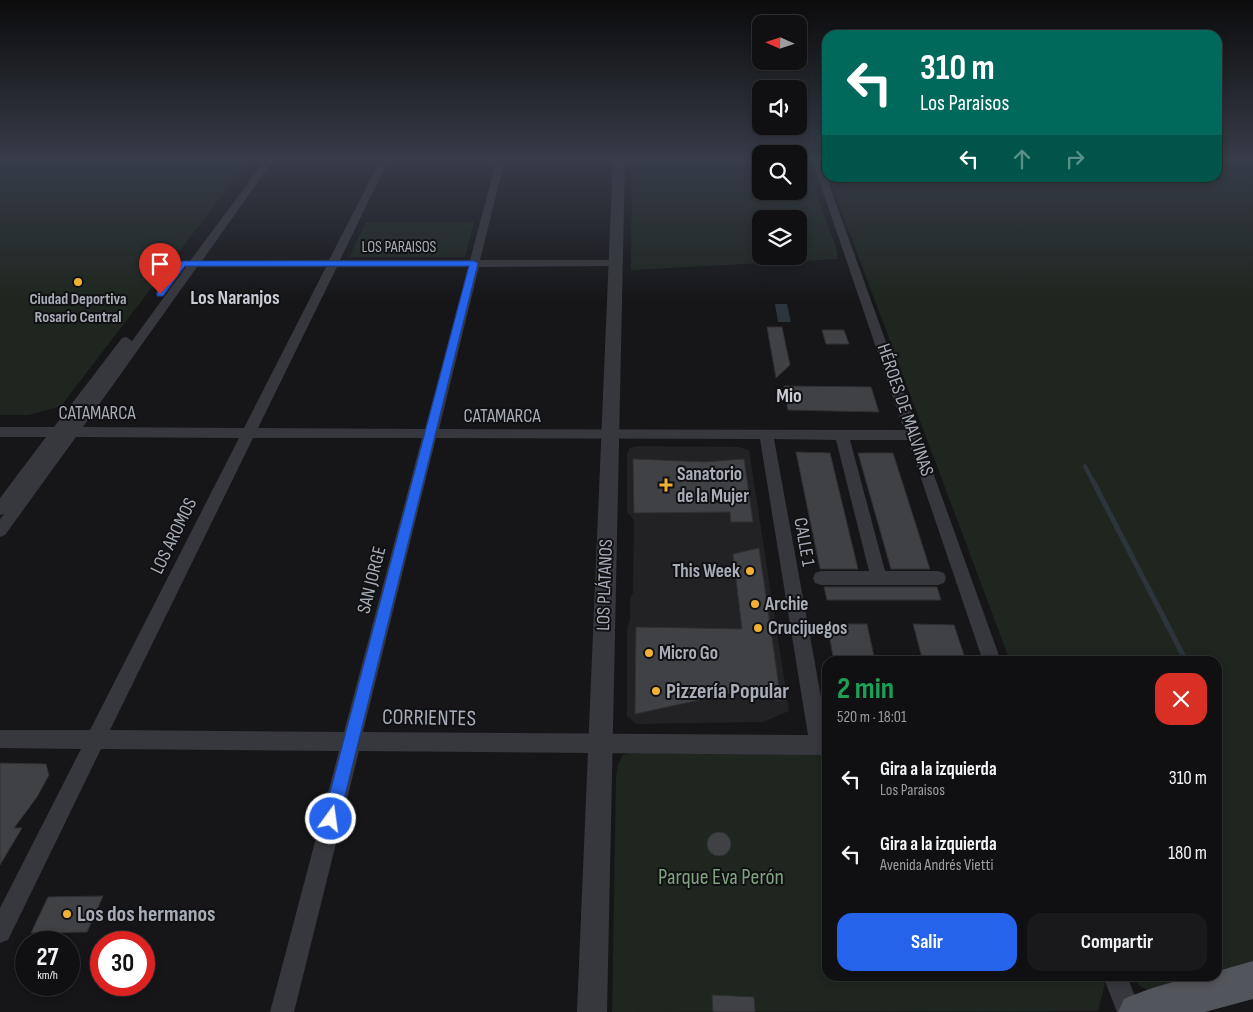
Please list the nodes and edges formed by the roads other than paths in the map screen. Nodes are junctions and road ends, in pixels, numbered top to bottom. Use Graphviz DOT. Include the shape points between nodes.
graph roads {
  1 [pos="228,206"];
  2 [pos="233,206"];
  3 [pos="361,206"];
  4 [pos="489,206"];
  5 [pos="617,206"];
  6 [pos="833,206"];
  7 [pos="333,263"];
  8 [pos="474,263"];
  9 [pos="615,263"];
  10 [pos="188,264"];
  11 [pos="0,432"];
  12 [pos="58,432"];
  13 [pos="72,432"];
  14 [pos="248,433"];
  15 [pos="430,434"];
  16 [pos="610,435"];
  17 [pos="766,435"];
  18 [pos="842,435"];
  19 [pos="914,436"];
  20 [pos="0,509"];
  21 [pos="0,531"];
  22 [pos="821,578"];
  23 [pos="879,578"];
  24 [pos="938,578"];
  25 [pos="990,656"];
  26 [pos="0,739"];
  27 [pos="96,739"];
  28 [pos="822,740"];
  29 [pos="351,741"];
  30 [pos="600,744"];
  31 [pos="822,745"];
  32 [pos="0,932"];
  33 [pos="1253,980"];
  34 [pos="1116,981"];
  35 [pos="282,1012"];
  36 [pos="592,1012"];
  37 [pos="1128,1012"];
  38 [pos="1137,1012"];
  1 -- 10 [label="street"];
  2 -- 10 [label="street"];
  3 -- 7 [label="street, LOS AROMOS"];
  4 -- 8 [label="street, SAN JORGE"];
  5 -- 9 [label="street, LOS PLÁTANOS"];
  6 -- 19 [label="street, HÉROES DE MALVINAS"];
  7 -- 8 [label="street, LOS PARAISOS"];
  7 -- 10 [label="street, LOS PARAISOS"];
  7 -- 14 [label="street, LOS AROMOS"];
  8 -- 9 [label="street, LOS PARAISOS"];
  8 -- 15 [label="street, SAN JORGE"];
  9 -- 16 [label="street, LOS PLÁTANOS"];
  10 -- 12 [label="street"];
  10 -- 13 [label="street"];
  11 -- 12 [label="street, CATAMARCA"];
  12 -- 13 [label="street, CATAMARCA"];
  12 -- 20 [label="street"];
  13 -- 14 [label="street, CATAMARCA"];
  13 -- 21 [label="street"];
  14 -- 15 [label="street, CATAMARCA"];
  14 -- 27 [label="street, LOS AROMOS"];
  15 -- 16 [label="street, CATAMARCA"];
  15 -- 29 [label="street, SAN JORGE"];
  16 -- 17 [label="street, CATAMARCA"];
  16 -- 30 [label="street, LOS PLÁTANOS"];
  17 -- 18 [label="street, CATAMARCA"];
  17 -- 28 [label="street, CALLE 1"];
  18 -- 19 [label="street, CATAMARCA"];
  18 -- 23 [label="street"];
  19 -- 25 [label="street, HÉROES DE MALVINAS"];
  22 -- 23 [label="street"];
  23 -- 24 [label="street"];
  26 -- 27 [label="street, CORRIENTES"];
  27 -- 29 [label="street, CORRIENTES"];
  27 -- 32 [label="street, LOS AROMOS"];
  29 -- 30 [label="street, CORRIENTES"];
  29 -- 35 [label="street, SAN JORGE"];
  30 -- 31 [label="street, CORRIENTES"];
  30 -- 36 [label="street, LOS PLÁTANOS"];
  33 -- 38 [label="main road"];
  34 -- 37 [label="street"];
}
